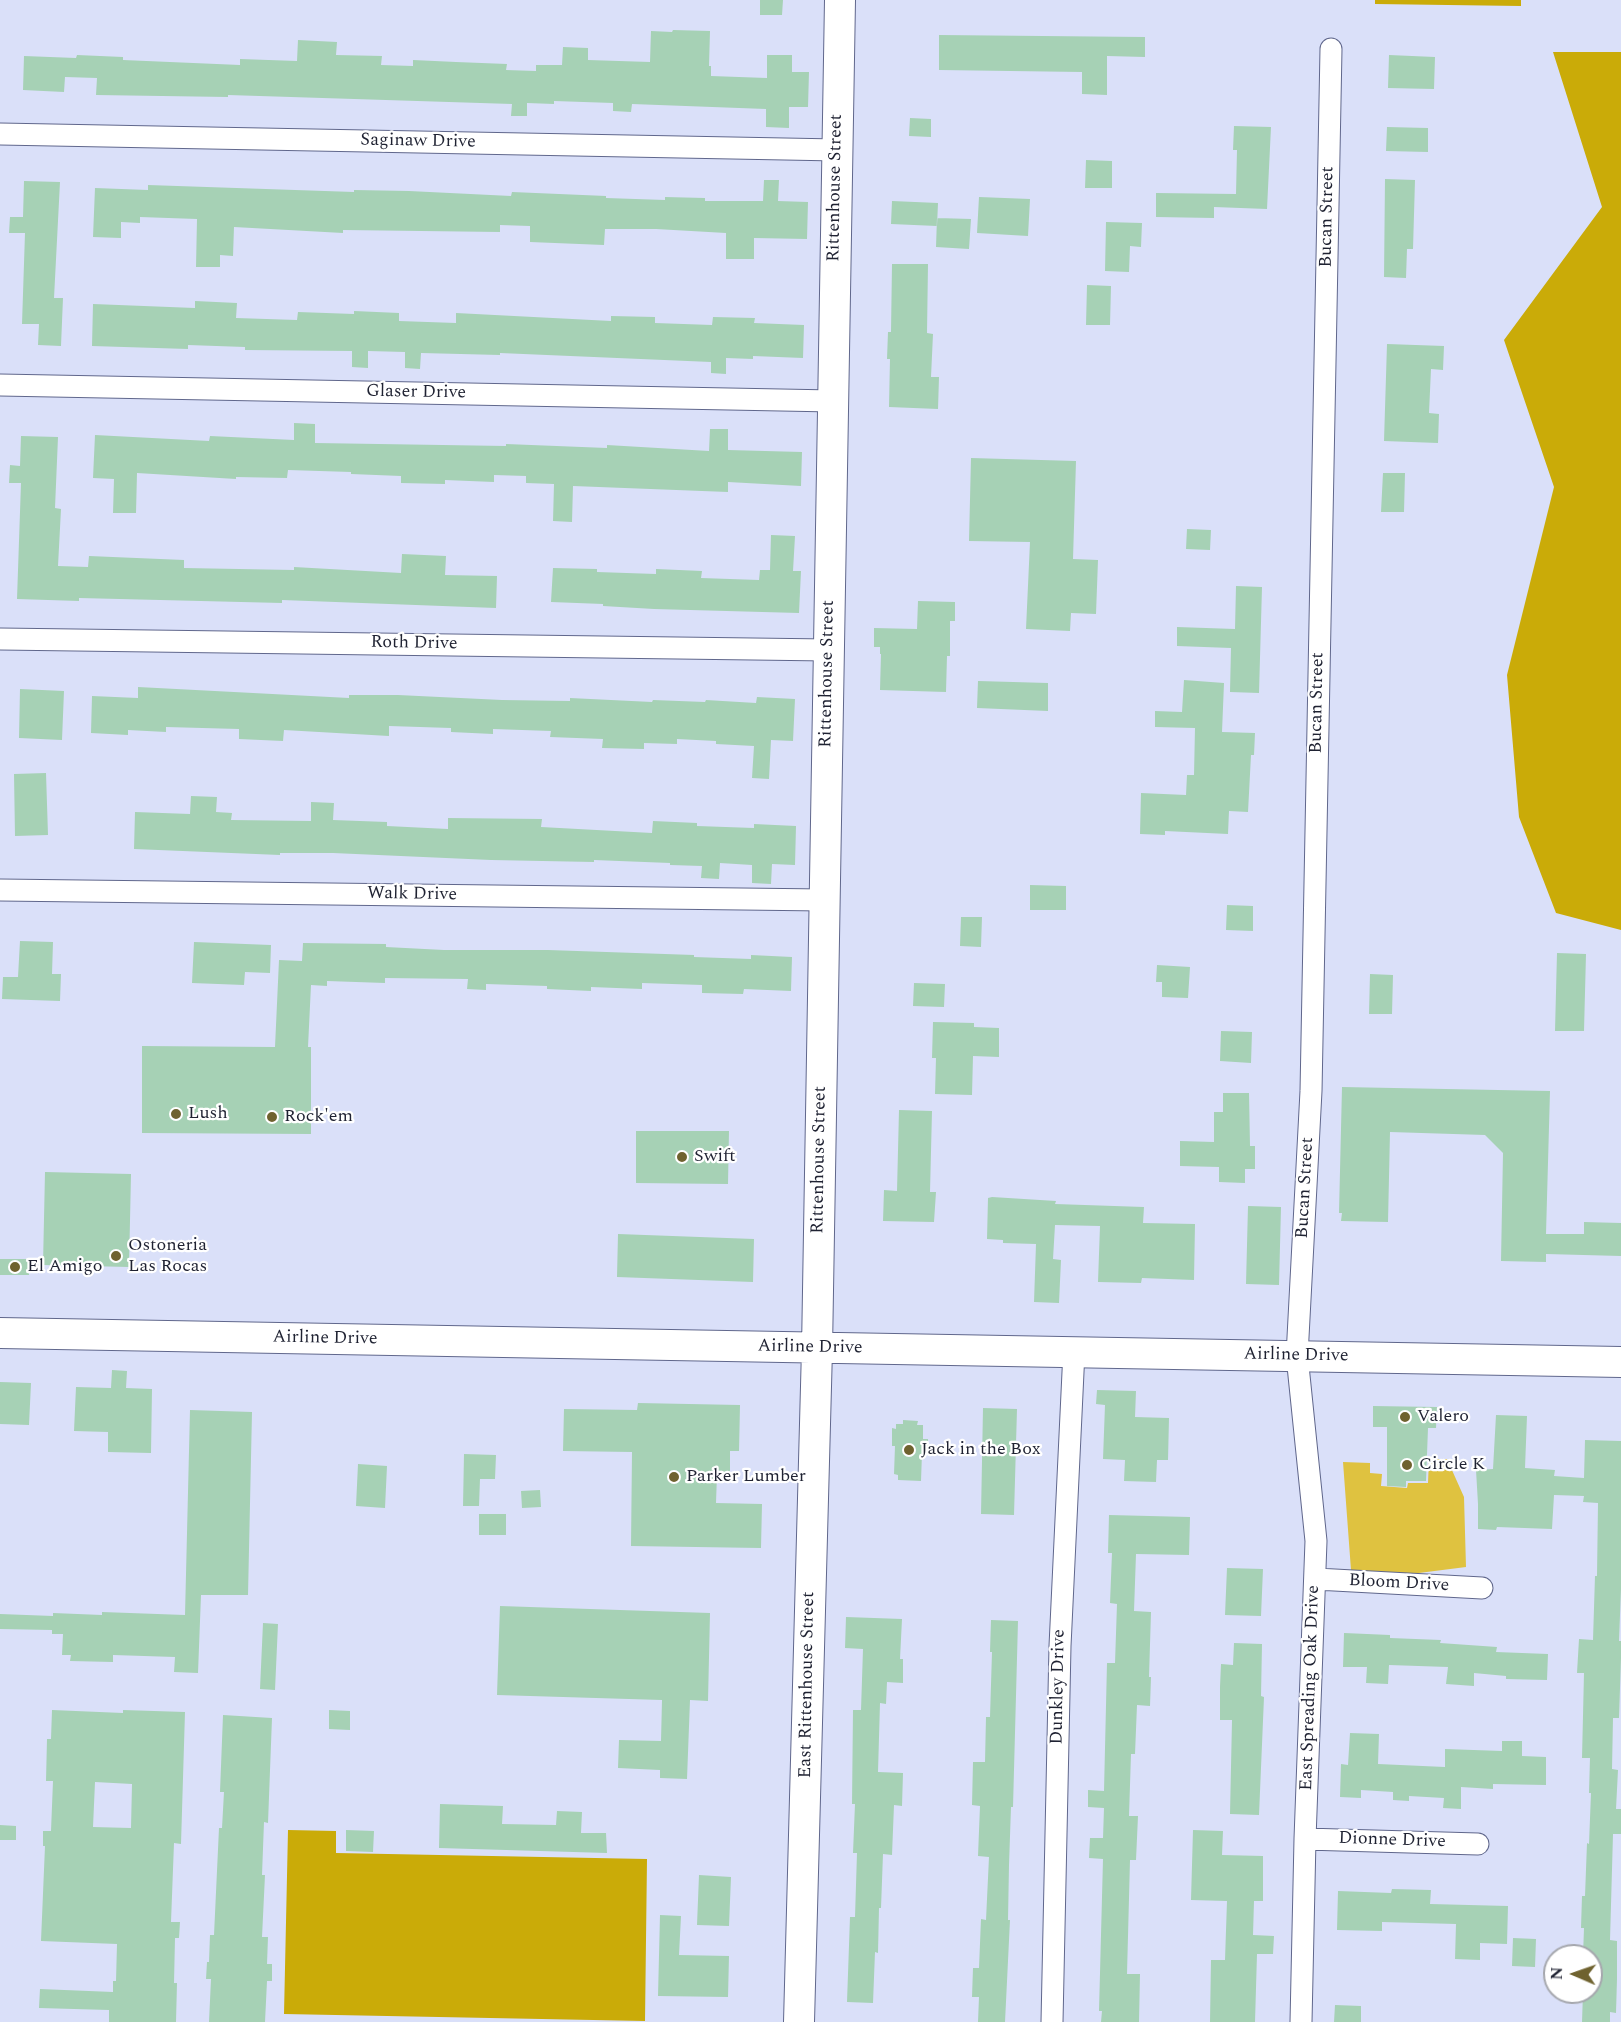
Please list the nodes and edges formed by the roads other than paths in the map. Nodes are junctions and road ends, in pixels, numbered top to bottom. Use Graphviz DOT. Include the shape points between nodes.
graph roads {
  1 [pos="840,0"];
  2 [pos="1331,49"];
  3 [pos="0,134"];
  4 [pos="837,150"];
  5 [pos="0,385"];
  6 [pos="833,401"];
  7 [pos="0,639"];
  8 [pos="828,650"];
  9 [pos="0,890"];
  10 [pos="824,900"];
  11 [pos="0,1332"];
  12 [pos="817,1349"];
  13 [pos="1074,1352"];
  14 [pos="1297,1356"];
  15 [pos="1621,1362"];
  16 [pos="1316,1579"];
  17 [pos="1482,1588"];
  18 [pos="1305,1839"];
  19 [pos="1478,1844"];
  20 [pos="799,2022"];
  21 [pos="1052,2022"];
  22 [pos="1301,2022"];
  1 -- 4 [label="street, Rittenhouse Street"];
  2 -- 14 [label="street, Bucan Street" via="1311,1091"];
  3 -- 4 [label="street, Saginaw Drive"];
  4 -- 6 [label="street, Rittenhouse Street"];
  5 -- 6 [label="street, Glaser Drive"];
  6 -- 8 [label="street, Rittenhouse Street"];
  7 -- 8 [label="street, Roth Drive"];
  8 -- 10 [label="street, Rittenhouse Street"];
  9 -- 10 [label="street, Walk Drive"];
  10 -- 12 [label="street, Rittenhouse Street"];
  11 -- 12 [label="street, Airline Drive"];
  12 -- 13 [label="street, Airline Drive"];
  12 -- 20 [label="street, East Rittenhouse Street"];
  13 -- 14 [label="street, Airline Drive"];
  13 -- 21 [label="street, Dunkley Drive" via="1060,1646"];
  14 -- 15 [label="street, Airline Drive"];
  14 -- 16 [label="street, East Spreading Oak Drive" via="1316,1541"];
  16 -- 17 [label="street, Bloom Drive"];
  16 -- 18 [label="street, East Spreading Oak Drive"];
  18 -- 19 [label="street, Dionne Drive"];
  18 -- 22 [label="street, East Spreading Oak Drive"];
}
